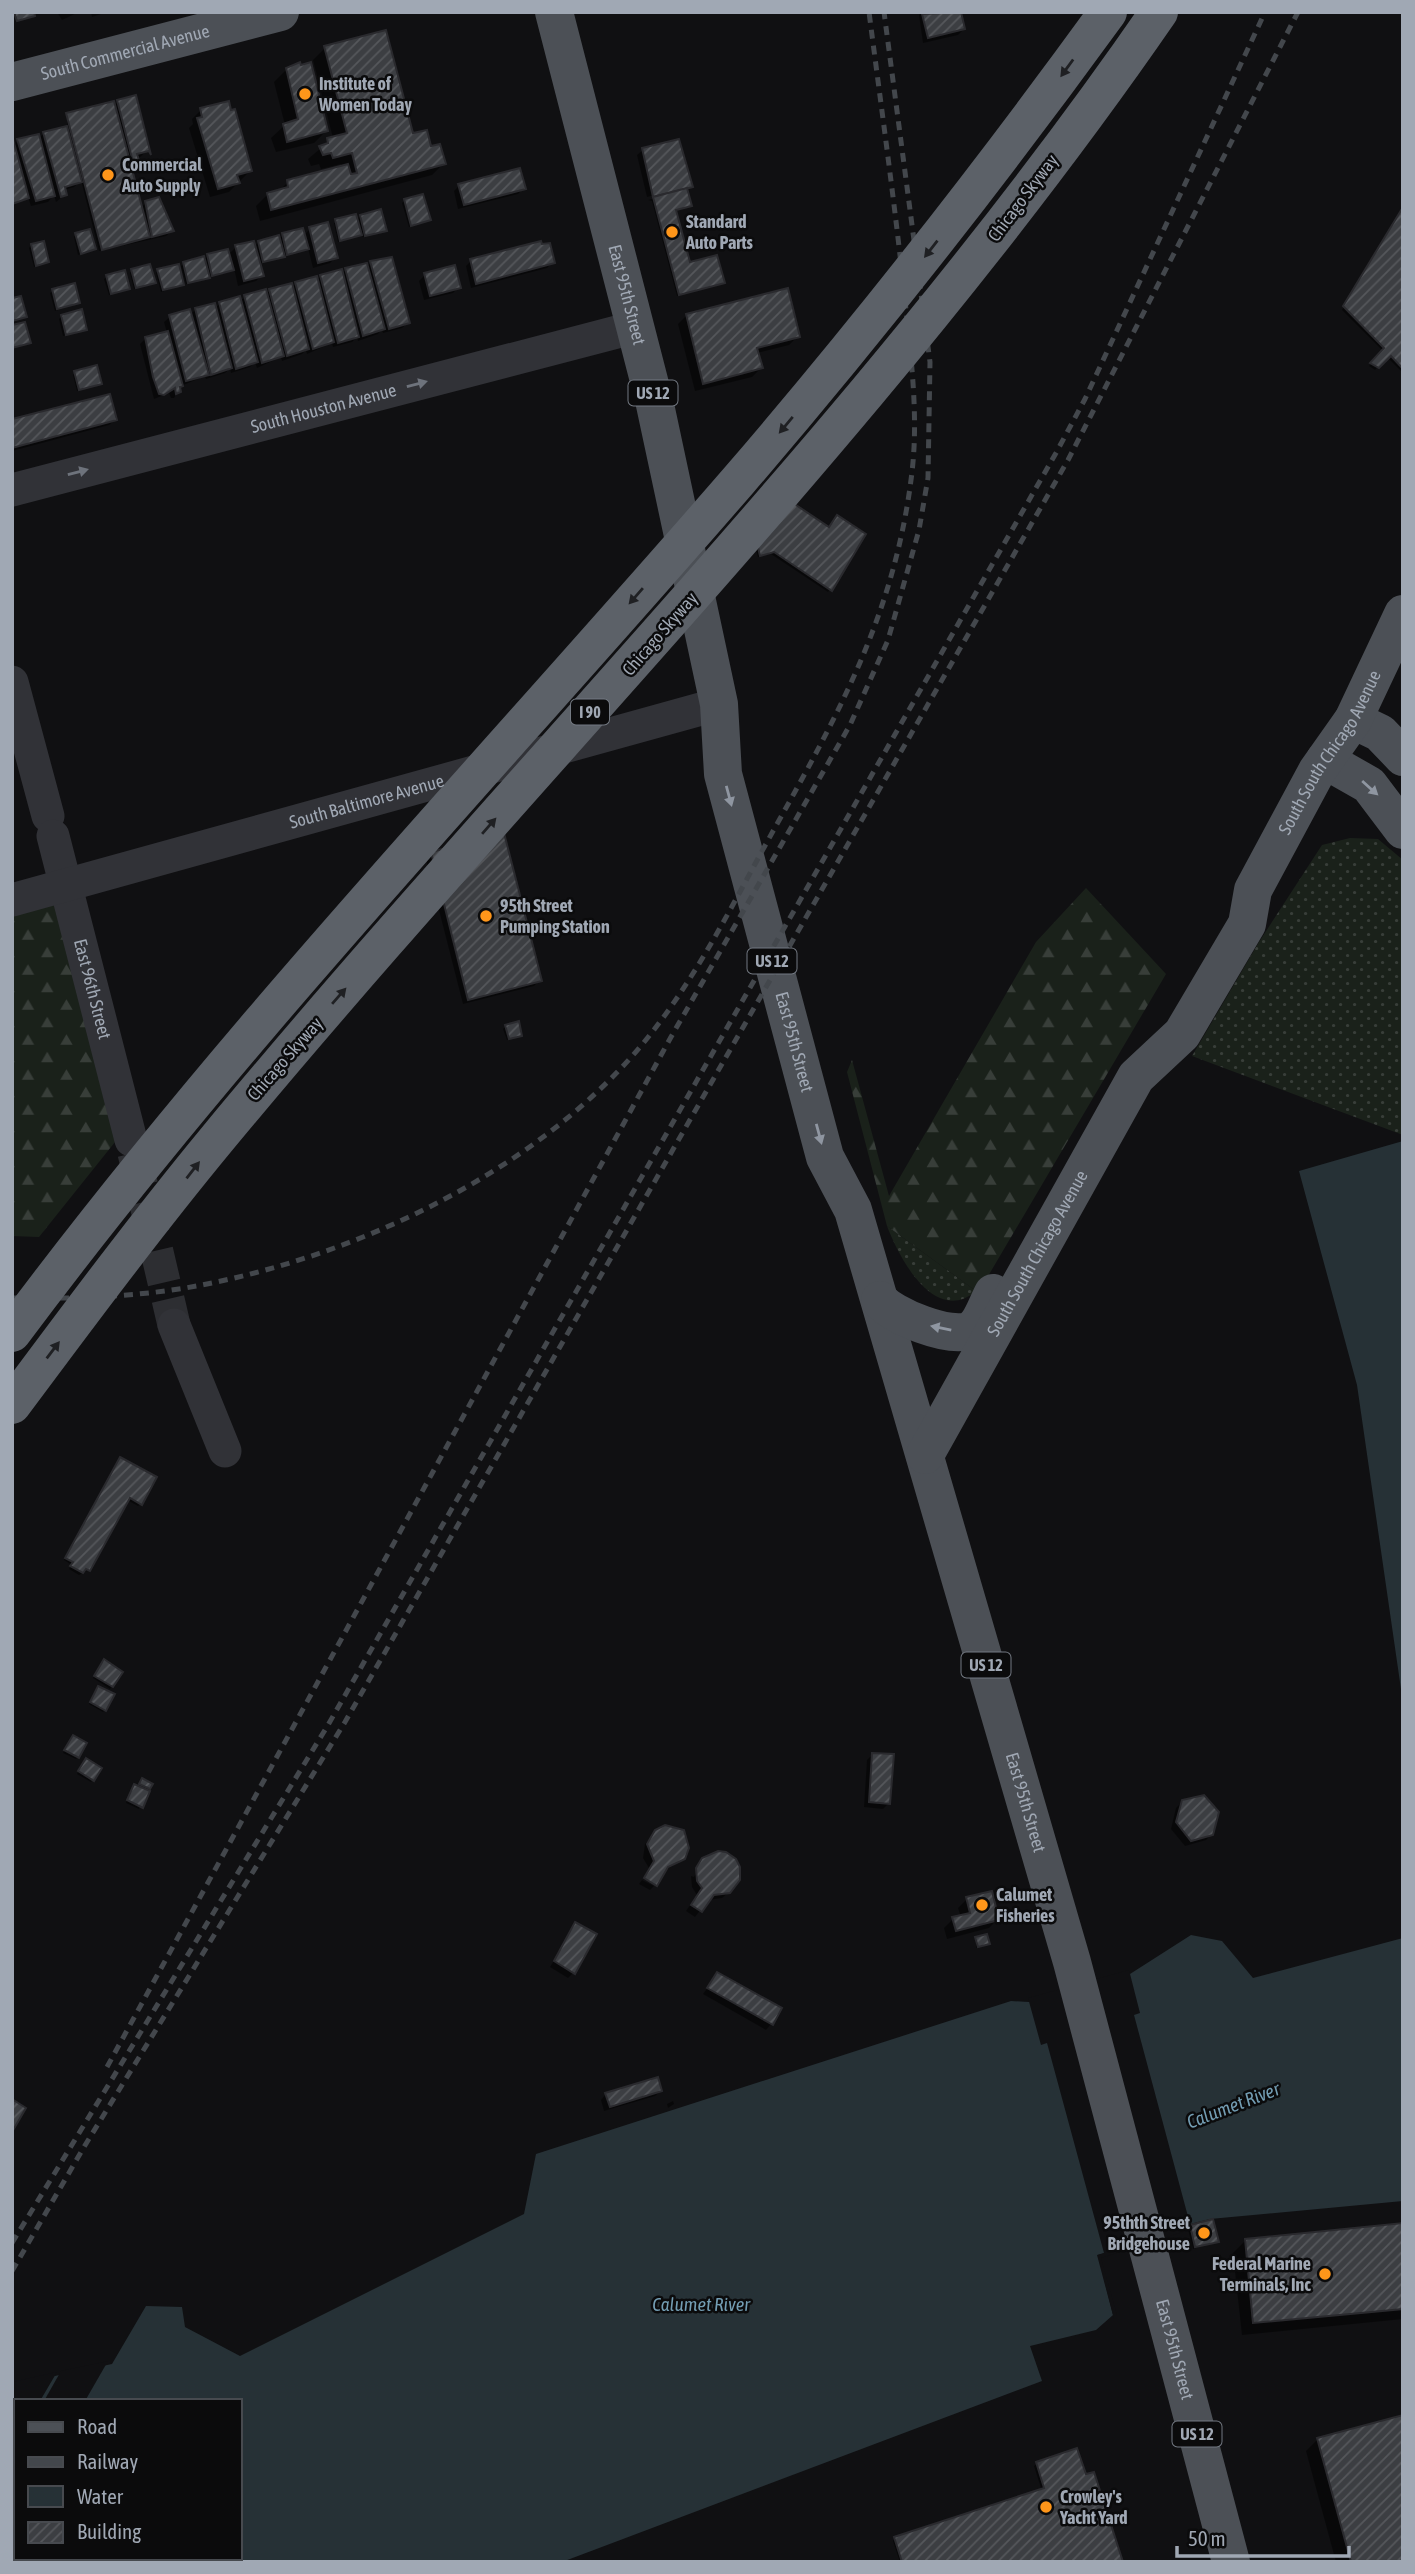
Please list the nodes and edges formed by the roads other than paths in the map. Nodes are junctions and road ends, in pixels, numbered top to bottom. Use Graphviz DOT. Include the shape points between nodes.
graph roads {
  1 [pos="280,12"];
  2 [pos="554,12"];
  3 [pos="1108,12"];
  4 [pos="1159,12"];
  5 [pos="12,82"];
  6 [pos="636,327"];
  7 [pos="12,490"];
  8 [pos="1403,614"];
  9 [pos="12,682"];
  10 [pos="719,704"];
  11 [pos="1353,720"];
  12 [pos="1403,757"];
  13 [pos="1325,760"];
  14 [pos="1403,830"];
  15 [pos="66,886"];
  16 [pos="12,900"];
  17 [pos="1146,1067"];
  18 [pos="131,1140"];
  19 [pos="880,1300"];
  20 [pos="174,1325"];
  21 [pos="12,1333"];
  22 [pos="12,1405"];
  23 [pos="225,1451"];
  24 [pos="925,1455"];
  25 [pos="1231,2562"];
  1 -- 5 [label="main road, South Commercial Avenue"];
  2 -- 6 [label="main road, East 95th Street / US 12"];
  3 -- 21 [label="highway, I 90, one-way, bridge" via="965,206 843,357 185,1113"];
  22 -- 4 [label="highway, Chicago Skyway / I 90, one-way, bridge" via="217,1140 884,374 998,232"];
  7 -- 6 [label="street, South Houston Avenue, one-way"];
  6 -- 10 [label="main road, East 95th Street / US 12"];
  8 -- 11 [label="main road, South South Chicago Avenue"];
  9 -- 15 [label="street, East 96th Street"];
  10 -- 15 [label="street, South Baltimore Avenue"];
  10 -- 19 [label="main road, East 95th Street / US 12" via="723,774 825,1157 853,1210"];
  11 -- 12 [label="main road" via="1380,733"];
  11 -- 13 [label="main road, South South Chicago Avenue"];
  13 -- 14 [label="main road, one-way" via="1369,785"];
  13 -- 17 [label="main road, South South Chicago Avenue" via="1252,890 1230,909 1165,1022"];
  15 -- 16 [label="street, South Baltimore Avenue"];
  15 -- 18 [label="street, East 96th Street"];
  17 -- 19 [label="main road, one-way" via="1110,1091 974,1327 961,1332 920,1324 886,1308"];
  17 -- 24 [label="main road, South South Chicago Avenue"];
  19 -- 24 [label="main road, East 95th Street / US 12"];
  20 -- 23 [label="street"];
  24 -- 25 [label="main road, East 95th Street / US 12" via="1072,1962"];
}
